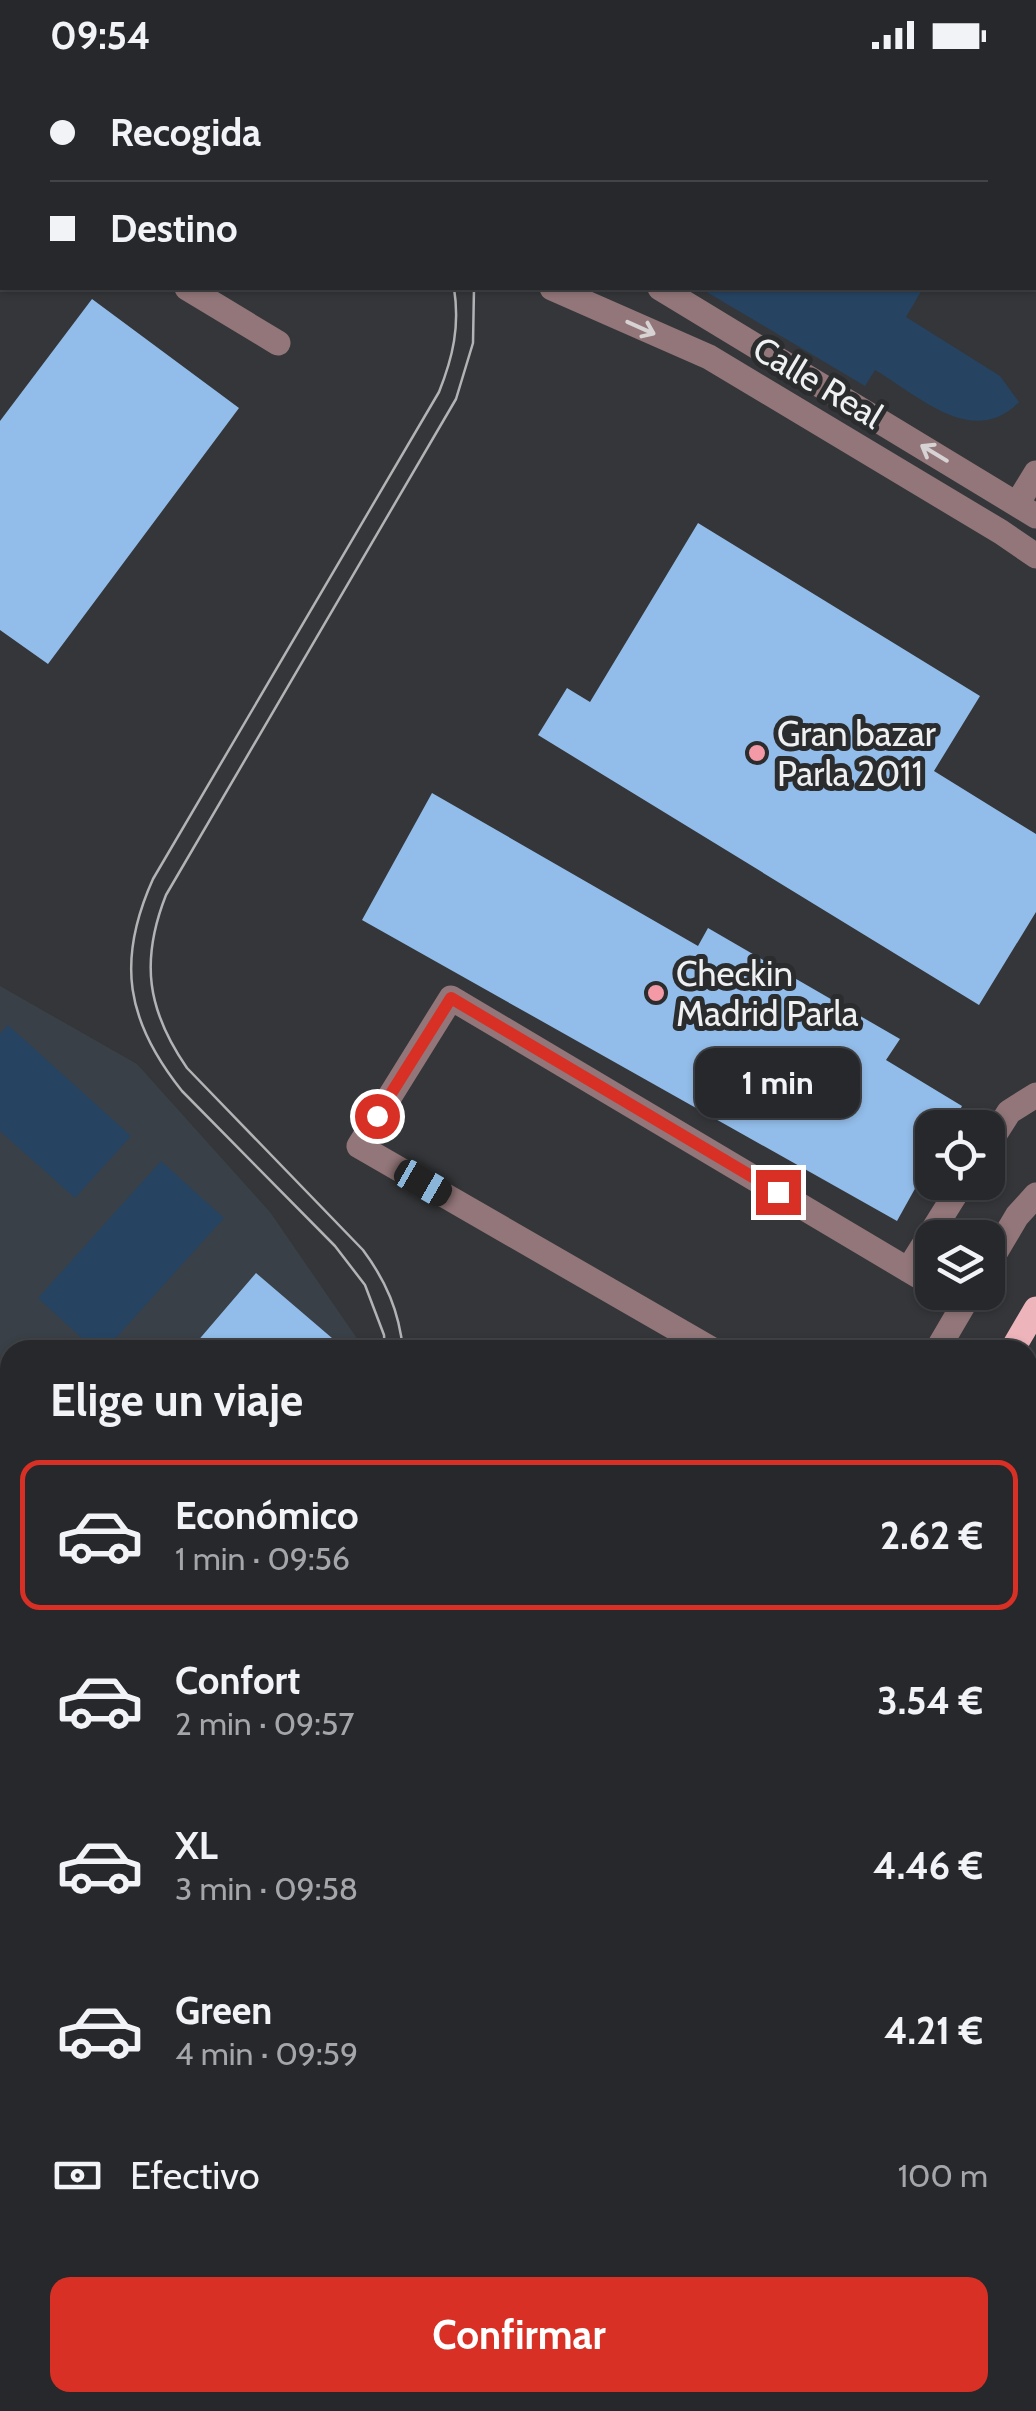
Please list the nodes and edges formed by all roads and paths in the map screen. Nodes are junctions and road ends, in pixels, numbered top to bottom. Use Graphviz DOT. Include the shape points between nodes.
graph roads {
  1 [pos="190,290"];
  2 [pos="557,290"];
  3 [pos="663,290"];
  4 [pos="278,344"];
  5 [pos="1036,473"];
  6 [pos="1027,510"];
  7 [pos="1036,556"];
  8 [pos="1036,1096"];
  9 [pos="1005,1117"];
  10 [pos="1036,1196"];
  11 [pos="953,1200"];
  12 [pos="1005,1235"];
  13 [pos="908,1270"];
  14 [pos="915,1274"];
  15 [pos="1036,1309"];
  16 [pos="955,1310"];
  17 [pos="696,1340"];
  18 [pos="941,1340"];
  19 [pos="1018,1340"];
  1 -- 4 [label="street"];
  2 -- 7 [label="street, Calle Real, one-way" via="709,357"];
  6 -- 3 [label="street, Calle Real, one-way"];
  5 -- 6 [label="street"];
  8 -- 9 [label="street"];
  10 -- 12 [label="street"];
  11 -- 13 [label="street"];
  13 -- 14 [label="street"];
  13 -- 17 [label="street" via="451,998 359,1146"];
  15 -- 19 [label="main road"];
  16 -- 18 [label="street"];
}
